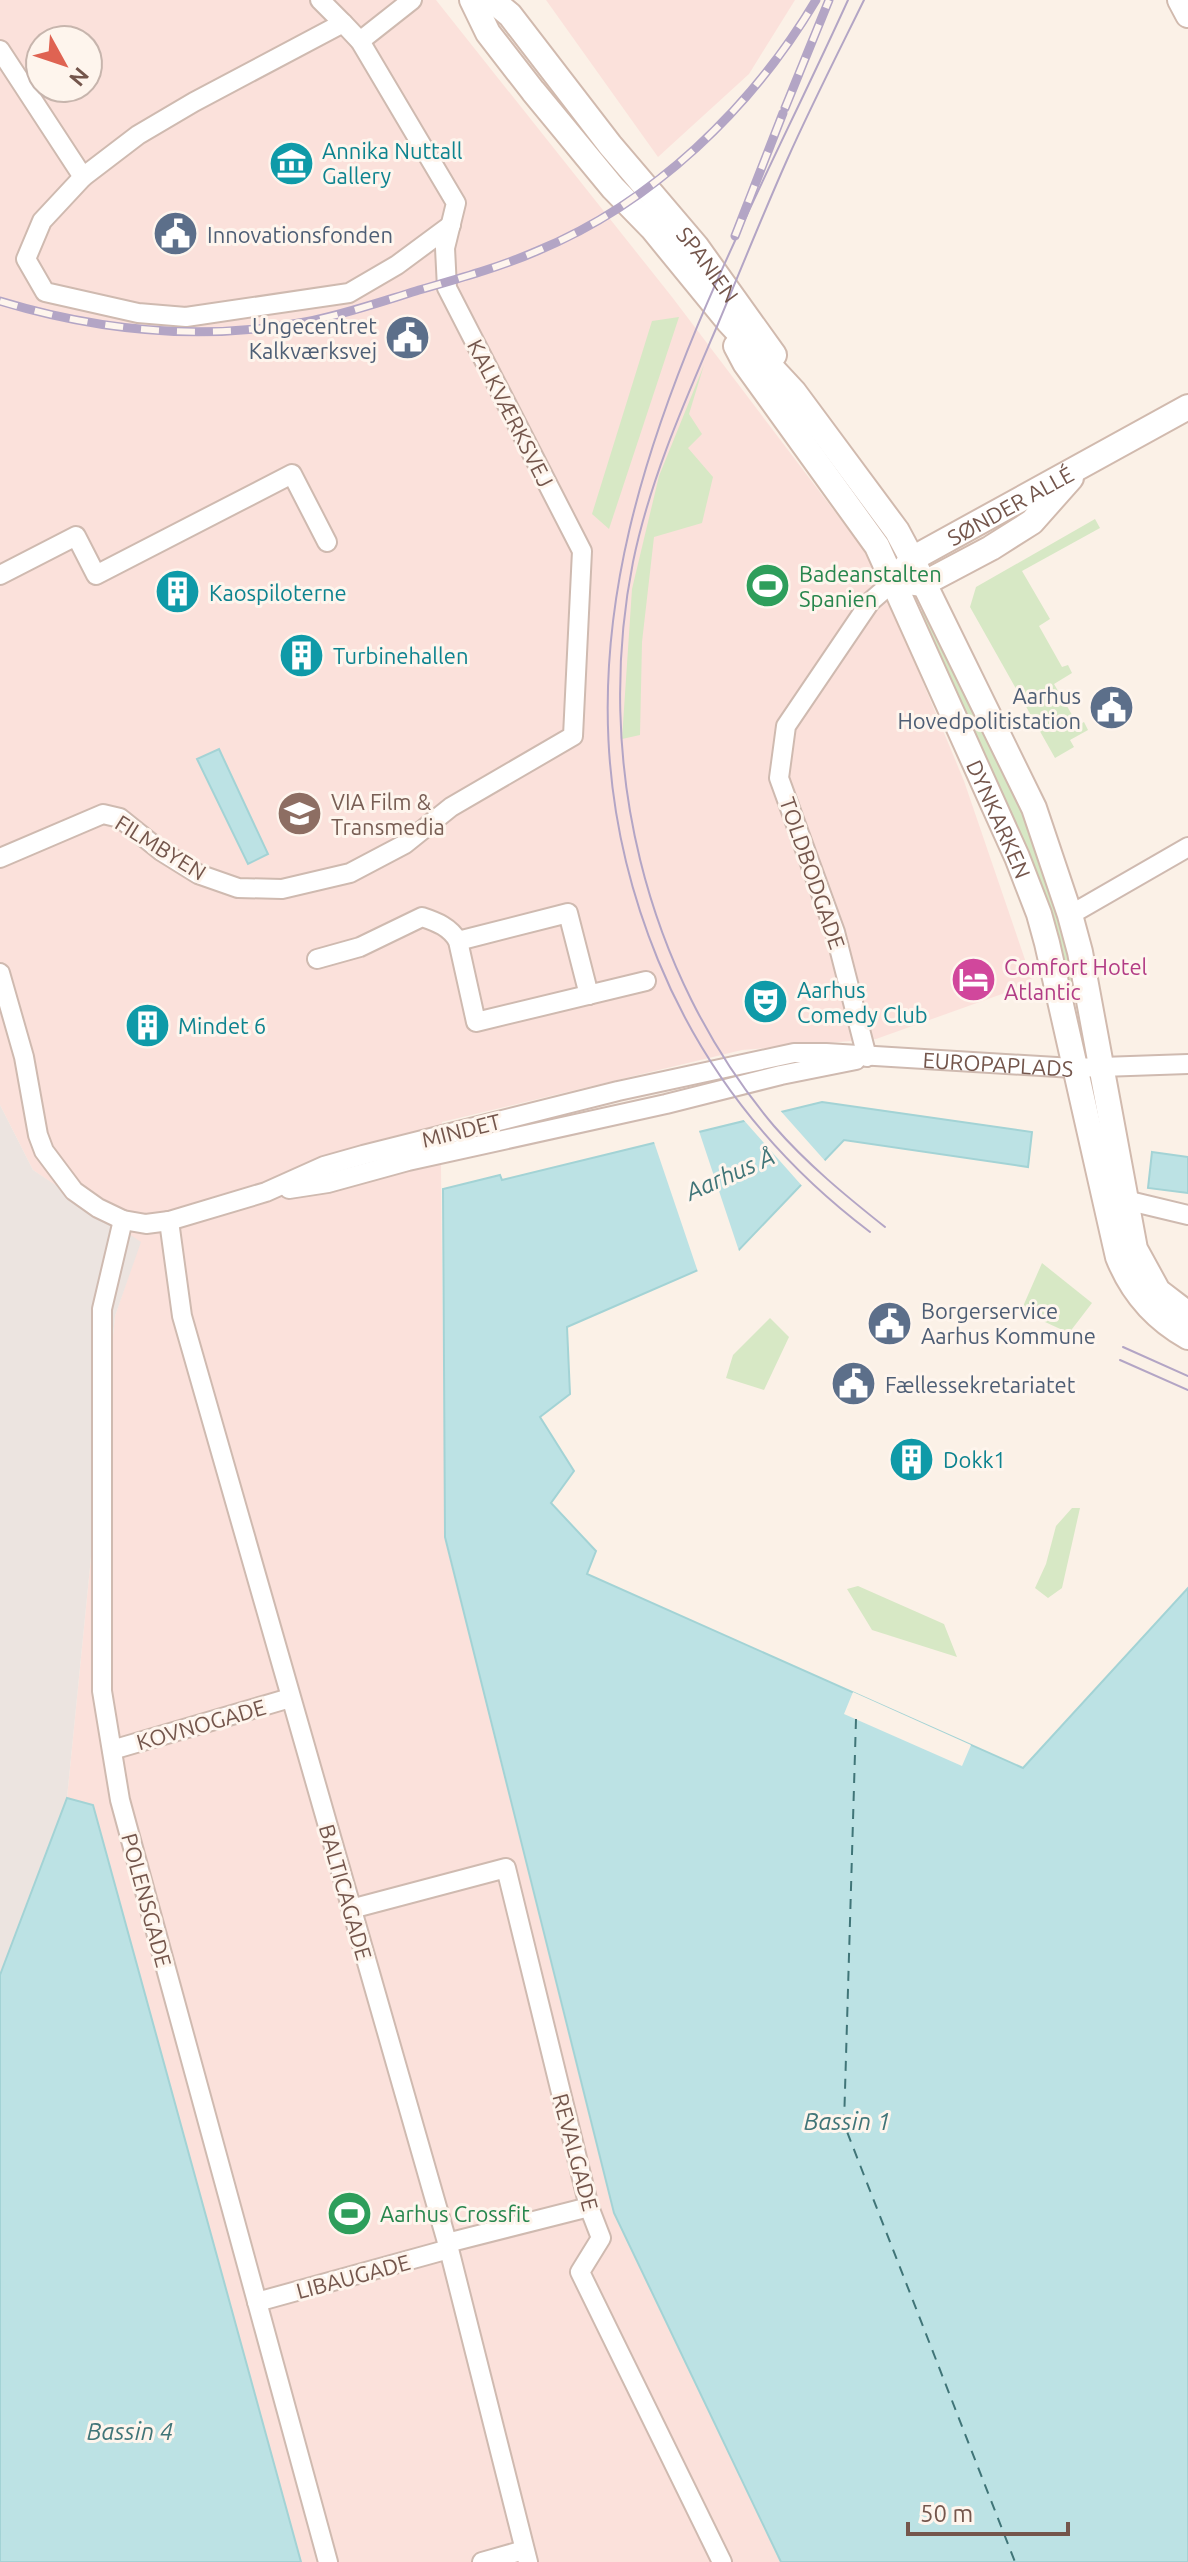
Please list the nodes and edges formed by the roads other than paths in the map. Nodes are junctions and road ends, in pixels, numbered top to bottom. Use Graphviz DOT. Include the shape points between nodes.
graph roads {
  1 [pos="320,0"];
  2 [pos="412,0"];
  3 [pos="472,0"];
  4 [pos="492,0"];
  5 [pos="1180,0"];
  6 [pos="1188,15"];
  7 [pos="343,23"];
  8 [pos="360,41"];
  9 [pos="0,50"];
  10 [pos="610,145"];
  11 [pos="83,177"];
  12 [pos="451,225"];
  13 [pos="652,228"];
  14 [pos="728,321"];
  15 [pos="794,392"];
  16 [pos="1188,407"];
  17 [pos="1081,466"];
  18 [pos="327,542"];
  19 [pos="912,559"];
  20 [pos="0,575"];
  21 [pos="894,581"];
  22 [pos="923,584"];
  23 [pos="451,807"];
  24 [pos="1188,847"];
  25 [pos="0,858"];
  26 [pos="1070,915"];
  27 [pos="458,941"];
  28 [pos="317,959"];
  29 [pos="0,973"];
  30 [pos="646,981"];
  31 [pos="589,995"];
  32 [pos="867,1057"];
  33 [pos="1188,1064"];
  34 [pos="1101,1066"];
  35 [pos="1073,1068"];
  36 [pos="660,1082"];
  37 [pos="666,1104"];
  38 [pos="266,1192"];
  39 [pos="1107,1196"];
  40 [pos="1188,1215"];
  41 [pos="123,1220"];
  42 [pos="169,1221"];
  43 [pos="1188,1314"];
  44 [pos="1188,1337"];
  45 [pos="290,1698"];
  46 [pos="112,1750"];
  47 [pos="351,1909"];
  48 [pos="589,2207"];
  49 [pos="448,2246"];
  50 [pos="257,2302"];
  51 [pos="526,2556"];
  52 [pos="328,2562"];
  53 [pos="482,2562"];
  54 [pos="722,2562"];
  1 -- 7 [label="street, KALKVÆRKSVEJ"];
  2 -- 8 [label="street"];
  3 -- 13 [label="street, SPANIEN" via="488,33 524,79"];
  4 -- 10 [label="street, SPANIEN" via="510,15"];
  5 -- 6 [label="street"];
  7 -- 8 [label="street, KALKVÆRKSVEJ"];
  7 -- 11 [label="street" via="138,135"];
  8 -- 12 [label="street, KALKVÆRKSVEJ" via="456,203"];
  9 -- 11 [label="street"];
  10 -- 13 [label="street, SPANIEN"];
  10 -- 15 [label="street, SPANIEN" via="730,291"];
  11 -- 12 [label="street" via="42,221 26,259 45,292 55,297 138,313 186,317 349,293"];
  12 -- 23 [label="street, KALKVÆRKSVEJ" via="445,248 447,288 582,551 573,736"];
  13 -- 14 [label="street, SPANIEN"];
  14 -- 15 [label="street, SPANIEN"];
  14 -- 21 [label="street, SPANIEN" via="745,363 877,546"];
  15 -- 19 [label="street, SPANIEN"];
  16 -- 17 [label="street, SØNDER ALLÉ"];
  17 -- 19 [label="street, SØNDER ALLÉ"];
  17 -- 22 [label="street, SØNDER ALLÉ" via="1032,522"];
  18 -- 20 [label="street" via="292,474 96,575 76,536"];
  19 -- 21 [label="street, SØNDER ALLÉ"];
  19 -- 22 [label="street, DYNKARKEN"];
  21 -- 22 [label="street"];
  21 -- 32 [label="street, TOLDBODGADE" via="870,602 786,726 779,778 835,932"];
  21 -- 35 [label="street, DYNKARKEN" via="1031,890"];
  22 -- 26 [label="street, DYNKARKEN" via="1034,808"];
  23 -- 25 [label="street, FILMBYEN" via="405,844 350,873 282,889 238,888 198,874 120,818 103,814"];
  24 -- 26 [label="street"];
  26 -- 34 [label="street, EUROPAPLADS"];
  27 -- 28 [label="street" via="446,927 422,917 360,947"];
  27 -- 31 [label="street" via="568,913"];
  27 -- 31 [label="street" via="476,1022"];
  29 -- 41 [label="street, MINDET" via="44,1151 74,1191"];
  30 -- 31 [label="street"];
  32 -- 35 [label="street, EUROPAPLADS"];
  32 -- 36 [label="street, EUROPAPLADS" via="794,1053"];
  32 -- 37 [label="street, EUROPAPLADS"];
  33 -- 34 [label="street"];
  34 -- 35 [label="street"];
  34 -- 39 [label="street, EUROPAPLADS"];
  35 -- 39 [label="street, EUROPAPLADS"];
  36 -- 38 [label="street, MINDET" via="363,1155"];
  37 -- 38 [label="street, MINDET" via="328,1183"];
  38 -- 42 [label="street, MINDET"];
  39 -- 40 [label="street"];
  39 -- 43 [label="street" via="1158,1291"];
  39 -- 44 [label="street" via="1127,1279 1142,1302"];
  41 -- 42 [label="street, MINDET"];
  41 -- 46 [label="street, POLENSGADE" via="102,1309 102,1691"];
  42 -- 45 [label="street, BALTICAGADE" via="182,1316"];
  45 -- 46 [label="street, KOVNOGADE"];
  45 -- 47 [label="street, BALTICAGADE"];
  46 -- 50 [label="street, POLENSGADE" via="124,1815"];
  47 -- 48 [label="street, REVALGADE" via="506,1868"];
  47 -- 49 [label="street, BALTICAGADE"];
  48 -- 49 [label="street, LIBAUGADE"];
  48 -- 54 [label="street, REVALGADE" via="601,2238 580,2272"];
  49 -- 50 [label="street, LIBAUGADE"];
  49 -- 51 [label="street, BALTICAGADE"];
  50 -- 52 [label="street, POLENSGADE"];
  51 -- 53 [label="street"];
}
